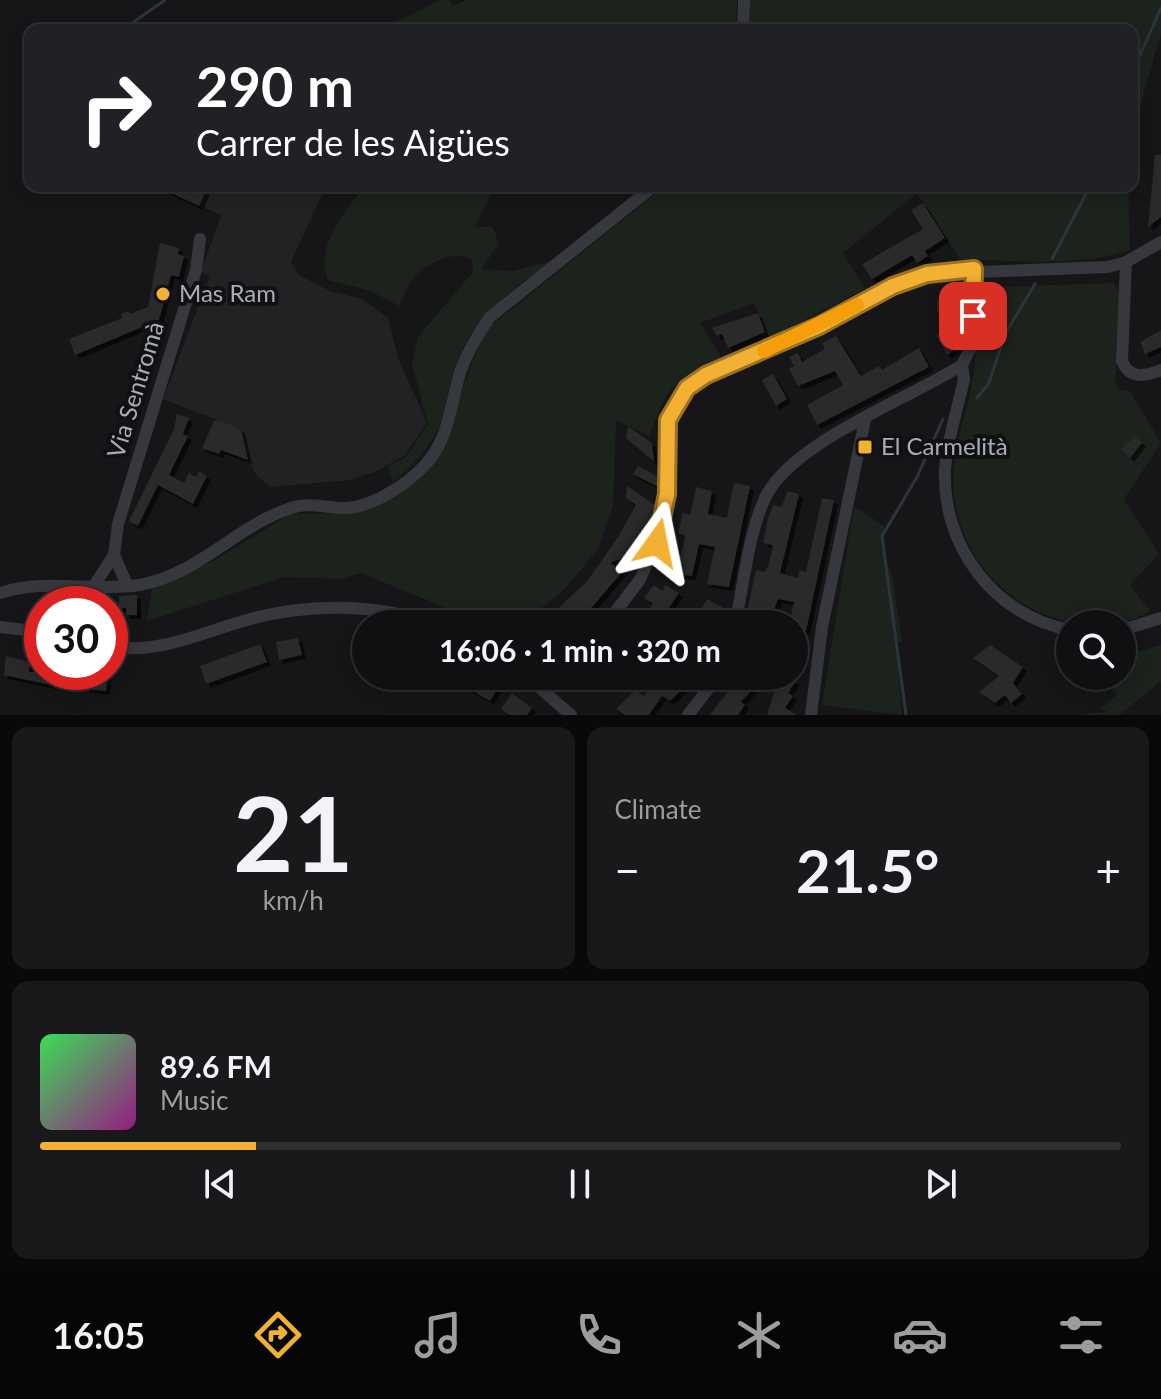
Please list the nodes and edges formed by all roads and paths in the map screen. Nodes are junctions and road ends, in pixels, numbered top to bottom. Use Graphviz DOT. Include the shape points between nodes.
graph roads {
  1 [pos="744,0"];
  2 [pos="743,24"];
  3 [pos="646,192"];
  4 [pos="200,239"];
  5 [pos="1161,242"];
  6 [pos="1126,262"];
  7 [pos="974,269"];
  8 [pos="962,365"];
  9 [pos="1161,370"];
  10 [pos="865,420"];
  11 [pos="114,555"];
  12 [pos="95,584"];
  13 [pos="127,585"];
  14 [pos="0,593"];
  15 [pos="370,610"];
  16 [pos="617,610"];
  17 [pos="738,610"];
  18 [pos="1161,618"];
  19 [pos="1056,626"];
  20 [pos="1136,626"];
  21 [pos="0,627"];
  22 [pos="24,630"];
  23 [pos="128,646"];
  24 [pos="542,690"];
  25 [pos="707,690"];
  26 [pos="571,715"];
  27 [pos="688,715"];
  28 [pos="811,715"];
  1 -- 2 [label="street"];
  3 -- 13 [label="street" via="490,317 461,371 436,452 407,480 349,508 293,507 167,578"];
  4 -- 11 [label="street, Via Sentromà" via="196,270 118,524"];
  5 -- 6 [label="street"];
  6 -- 7 [label="street" via="1093,269"];
  6 -- 9 [label="street" via="1122,361 1139,376"];
  7 -- 8 [label="street" via="972,345"];
  7 -- 16 [label="street" via="927,274 893,286 687,388 668,420 667,494 657,543 639,581"];
  8 -- 10 [label="street"];
  8 -- 19 [label="street" via="964,379 945,467 959,544 972,568 1003,599 1032,619"];
  10 -- 17 [label="street" via="808,450 772,486 760,511"];
  10 -- 28 [label="street" via="822,627"];
  11 -- 12 [label="street, Via Sentromà"];
  11 -- 13 [label="street"];
  12 -- 13 [label="street"];
  12 -- 14 [label="street"];
  15 -- 23 [label="street" via="328,608 245,620 174,644"];
  18 -- 20 [label="street"];
  21 -- 22 [label="street"];
  24 -- 26 [label="street"];
  25 -- 27 [label="street"];
}
